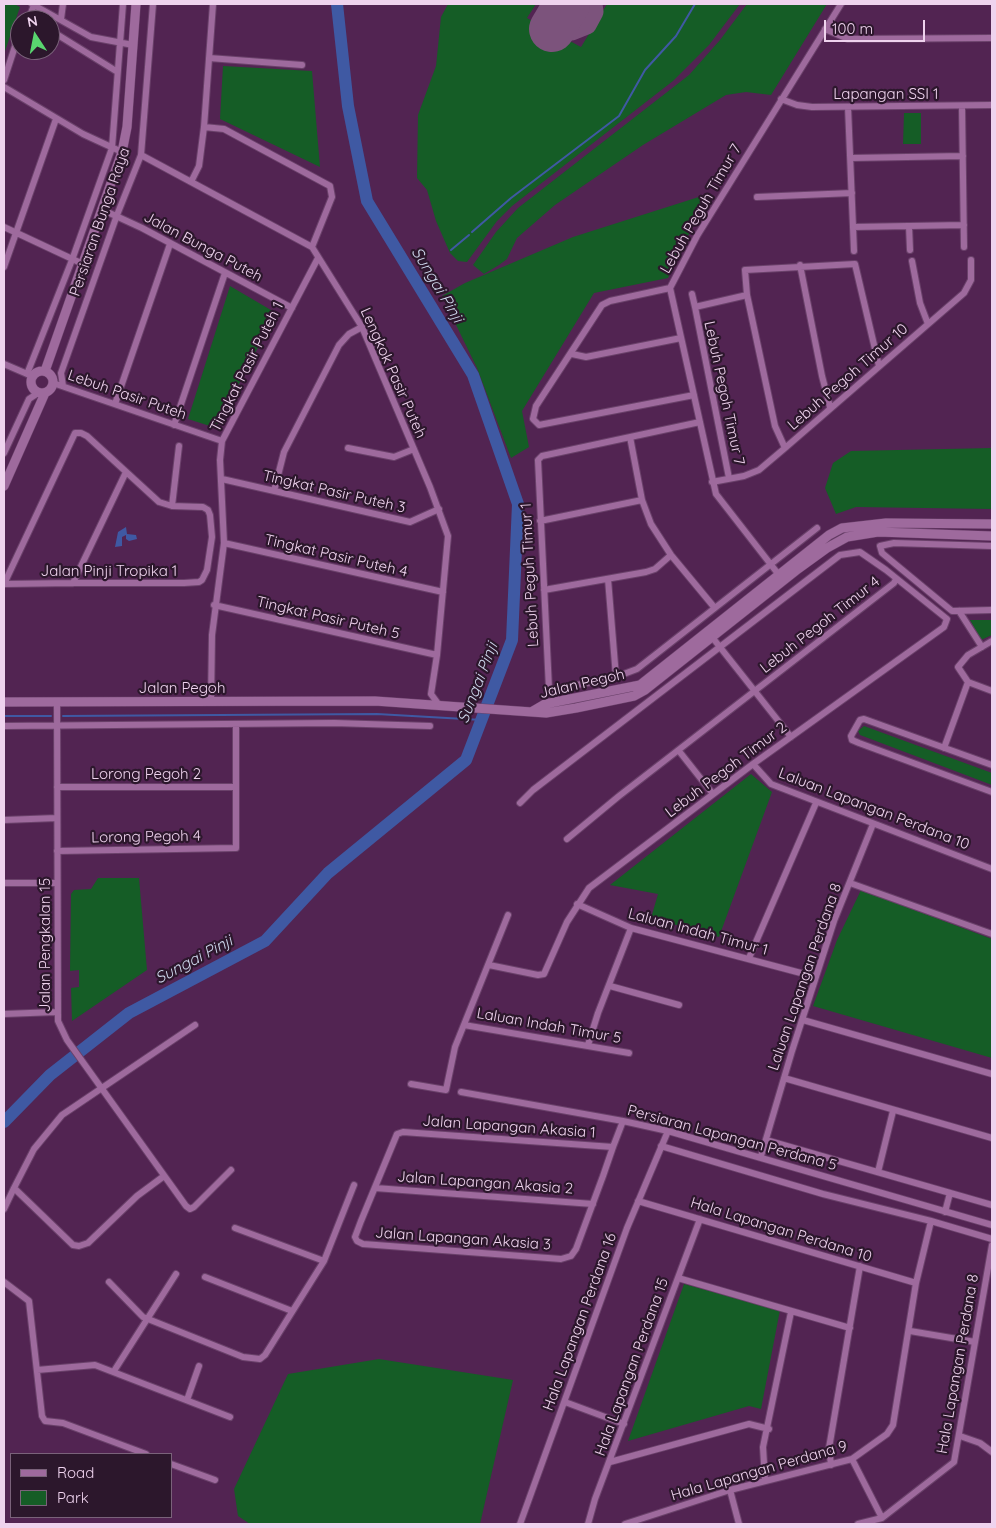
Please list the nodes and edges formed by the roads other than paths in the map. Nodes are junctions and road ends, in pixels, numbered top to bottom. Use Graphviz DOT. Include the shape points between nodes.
graph roads {
  1 [pos="33,4"];
  2 [pos="63,4"];
  3 [pos="122,4"];
  4 [pos="136,4"];
  5 [pos="153,4"];
  6 [pos="213,4"];
  7 [pos="841,4"];
  8 [pos="61,19"];
  9 [pos="825,29"];
  10 [pos="60,36"];
  11 [pos="992,38"];
  12 [pos="120,44"];
  13 [pos="134,45"];
  14 [pos="209,58"];
  15 [pos="11,60"];
  16 [pos="302,65"];
  17 [pos="116,71"];
  18 [pos="4,80"];
  19 [pos="4,87"];
  20 [pos="782,99"];
  21 [pos="992,105"];
  22 [pos="962,106"];
  23 [pos="848,107"];
  24 [pos="56,118"];
  25 [pos="204,127"];
  26 [pos="112,148"];
  27 [pos="122,152"];
  28 [pos="141,155"];
  29 [pos="963,156"];
  30 [pos="851,158"];
  31 [pos="191,182"];
  32 [pos="852,193"];
  33 [pos="757,197"];
  34 [pos="103,210"];
  35 [pos="116,215"];
  36 [pos="964,225"];
  37 [pos="909,226"];
  38 [pos="853,227"];
  39 [pos="4,228"];
  40 [pos="16,233"];
  41 [pos="170,244"];
  42 [pos="312,247"];
  43 [pos="964,247"];
  44 [pos="910,250"];
  45 [pos="854,251"];
  46 [pos="318,258"];
  47 [pos="72,260"];
  48 [pos="971,260"];
  49 [pos="912,261"];
  50 [pos="83,264"];
  51 [pos="800,265"];
  52 [pos="4,267"];
  53 [pos="226,273"];
  54 [pos="670,288"];
  55 [pos="692,294"];
  56 [pos="747,295"];
  57 [pos="695,307"];
  58 [pos="292,308"];
  59 [pos="928,324"];
  60 [pos="362,327"];
  61 [pos="681,338"];
  62 [pos="572,354"];
  63 [pos="4,364"];
  64 [pos="879,366"];
  65 [pos="45,371"];
  66 [pos="30,375"];
  67 [pos="53,383"];
  68 [pos="63,386"];
  69 [pos="41,393"];
  70 [pos="694,394"];
  71 [pos="115,404"];
  72 [pos="830,407"];
  73 [pos="700,422"];
  74 [pos="174,425"];
  75 [pos="630,437"];
  76 [pos="222,441"];
  77 [pos="179,446"];
  78 [pos="348,448"];
  79 [pos="785,448"];
  80 [pos="414,449"];
  81 [pos="4,453"];
  82 [pos="126,472"];
  83 [pos="729,478"];
  84 [pos="222,479"];
  85 [pos="712,482"];
  86 [pos="4,486"];
  87 [pos="274,491"];
  88 [pos="642,500"];
  89 [pos="172,506"];
  90 [pos="439,509"];
  91 [pos="540,521"];
  92 [pos="992,524"];
  93 [pos="818,528"];
  94 [pos="992,536"];
  95 [pos="224,543"];
  96 [pos="992,546"];
  97 [pos="671,555"];
  98 [pos="771,564"];
  99 [pos="798,570"];
  100 [pos="779,575"];
  101 [pos="608,579"];
  102 [pos="896,579"];
  103 [pos="72,583"];
  104 [pos="4,584"];
  105 [pos="544,590"];
  106 [pos="772,590"];
  107 [pos="443,592"];
  108 [pos="214,605"];
  109 [pos="714,607"];
  110 [pos="992,610"];
  111 [pos="959,611"];
  112 [pos="720,620"];
  113 [pos="712,638"];
  114 [pos="992,641"];
  115 [pos="690,644"];
  116 [pos="982,647"];
  117 [pos="720,648"];
  118 [pos="437,655"];
  119 [pos="616,677"];
  120 [pos="968,682"];
  121 [pos="754,691"];
  122 [pos="992,691"];
  123 [pos="431,694"];
  124 [pos="4,702"];
  125 [pos="57,702"];
  126 [pos="211,702"];
  127 [pos="420,704"];
  128 [pos="440,705"];
  129 [pos="534,711"];
  130 [pos="57,725"];
  131 [pos="236,725"];
  132 [pos="4,726"];
  133 [pos="430,726"];
  134 [pos="791,737"];
  135 [pos="944,748"];
  136 [pos="679,751"];
  137 [pos="753,764"];
  138 [pos="992,765"];
  139 [pos="57,787"];
  140 [pos="235,787"];
  141 [pos="992,792"];
  142 [pos="713,794"];
  143 [pos="520,803"];
  144 [pos="816,803"];
  145 [pos="57,818"];
  146 [pos="4,820"];
  147 [pos="873,824"];
  148 [pos="567,839"];
  149 [pos="57,851"];
  150 [pos="992,869"];
  151 [pos="4,882"];
  152 [pos="57,883"];
  153 [pos="850,883"];
  154 [pos="577,904"];
  155 [pos="508,915"];
  156 [pos="631,928"];
  157 [pos="992,934"];
  158 [pos="749,958"];
  159 [pos="489,965"];
  160 [pos="816,977"];
  161 [pos="610,986"];
  162 [pos="678,1005"];
  163 [pos="56,1012"];
  164 [pos="4,1014"];
  165 [pos="802,1020"];
  166 [pos="464,1024"];
  167 [pos="195,1025"];
  168 [pos="588,1045"];
  169 [pos="629,1053"];
  170 [pos="992,1074"];
  171 [pos="784,1078"];
  172 [pos="411,1084"];
  173 [pos="101,1088"];
  174 [pos="461,1092"];
  175 [pos="893,1111"];
  176 [pos="623,1121"];
  177 [pos="668,1131"];
  178 [pos="992,1138"];
  179 [pos="766,1140"];
  180 [pos="661,1146"];
  181 [pos="613,1147"];
  182 [pos="761,1156"];
  183 [pos="231,1170"];
  184 [pos="878,1172"];
  185 [pos="164,1176"];
  186 [pos="354,1185"];
  187 [pos="14,1188"];
  188 [pos="375,1188"];
  189 [pos="950,1194"];
  190 [pos="638,1201"];
  191 [pos="592,1204"];
  192 [pos="992,1205"];
  193 [pos="4,1209"];
  194 [pos="945,1212"];
  195 [pos="700,1219"];
  196 [pos="931,1220"];
  197 [pos="992,1225"];
  198 [pos="235,1228"];
  199 [pos="992,1239"];
  200 [pos="992,1245"];
  201 [pos="324,1261"];
  202 [pos="860,1266"];
  203 [pos="176,1274"];
  204 [pos="205,1278"];
  205 [pos="678,1278"];
  206 [pos="4,1282"];
  207 [pos="109,1282"];
  208 [pos="916,1283"];
  209 [pos="292,1311"];
  210 [pos="791,1312"];
  211 [pos="147,1319"];
  212 [pos="850,1328"];
  213 [pos="910,1331"];
  214 [pos="976,1342"];
  215 [pos="199,1366"];
  216 [pos="37,1370"];
  217 [pos="114,1371"];
  218 [pos="186,1400"];
  219 [pos="565,1402"];
  220 [pos="230,1417"];
  221 [pos="624,1424"];
  222 [pos="769,1429"];
  223 [pos="960,1436"];
  224 [pos="992,1452"];
  225 [pos="143,1453"];
  226 [pos="852,1459"];
  227 [pos="610,1462"];
  228 [pos="172,1464"];
  229 [pos="831,1465"];
  230 [pos="215,1480"];
  231 [pos="765,1480"];
  232 [pos="730,1490"];
  233 [pos="882,1518"];
  234 [pos="520,1524"];
  235 [pos="588,1524"];
  236 [pos="625,1524"];
  237 [pos="739,1524"];
  238 [pos="858,1524"];
  1 -- 8 [label="street"];
  2 -- 8 [label="street"];
  3 -- 12 [label="street"];
  4 -- 13 [label="street, Persiaran Bunga Raya"];
  5 -- 28 [label="street, Persiaran Bunga Raya"];
  6 -- 14 [label="street"];
  7 -- 9 [label="street, Lebuh Peguh Timur 7"];
  8 -- 12 [label="street" via="91,37"];
  9 -- 11 [label="street" via="848,39"];
  9 -- 20 [label="street, Lebuh Peguh Timur 7"];
  10 -- 17 [label="street"];
  12 -- 13 [label="street"];
  12 -- 17 [label="street"];
  13 -- 27 [label="street, Persiaran Bunga Raya"];
  14 -- 16 [label="street"];
  14 -- 25 [label="street"];
  15 -- 18 [label="street"];
  17 -- 26 [label="street"];
  19 -- 24 [label="street"];
  20 -- 23 [label="street, Lapangan SSI 1" via="797,105"];
  20 -- 54 [label="street, Lebuh Peguh Timur 7" via="697,236"];
  21 -- 22 [label="street, Lapangan SSI 1"];
  22 -- 23 [label="street, Lapangan SSI 1"];
  22 -- 29 [label="street"];
  23 -- 30 [label="street"];
  24 -- 26 [label="street"];
  24 -- 40 [label="street"];
  25 -- 31 [label="street" via="199,166"];
  25 -- 42 [label="street" via="224,129 330,186 332,197"];
  26 -- 27 [label="street"];
  26 -- 47 [label="street"];
  27 -- 34 [label="street, Persiaran Bunga Raya"];
  28 -- 31 [label="street"];
  28 -- 35 [label="street, Persiaran Bunga Raya"];
  29 -- 30 [label="street"];
  29 -- 36 [label="street"];
  30 -- 32 [label="street"];
  31 -- 42 [label="street"];
  32 -- 33 [label="street"];
  32 -- 38 [label="street"];
  34 -- 35 [label="street, Jalan Bunga Puteh"];
  34 -- 50 [label="street, Persiaran Bunga Raya"];
  35 -- 41 [label="street, Jalan Bunga Puteh"];
  35 -- 68 [label="street, Persiaran Bunga Raya" via="61,373"];
  36 -- 37 [label="street"];
  36 -- 43 [label="street"];
  37 -- 38 [label="street"];
  37 -- 44 [label="street"];
  38 -- 45 [label="street"];
  39 -- 40 [label="street"];
  40 -- 47 [label="street"];
  40 -- 52 [label="street"];
  41 -- 53 [label="street, Jalan Bunga Puteh"];
  41 -- 71 [label="street"];
  42 -- 46 [label="street, Lengkok Pasir Puteh"];
  46 -- 58 [label="street, Tingkat Pasir Puteh 1"];
  46 -- 60 [label="street, Lengkok Pasir Puteh"];
  47 -- 50 [label="street"];
  47 -- 66 [label="street"];
  48 -- 59 [label="street, Lebuh Pegoh Timur 10" via="971,280 964,293"];
  49 -- 59 [label="street" via="920,303"];
  50 -- 65 [label="street, Persiaran Bunga Raya"];
  51 -- 56 [label="street" via="744,270"];
  51 -- 64 [label="street" via="855,264"];
  51 -- 72 [label="street"];
  53 -- 58 [label="street, Jalan Bunga Puteh"];
  53 -- 74 [label="street"];
  54 -- 61 [label="street, Lebuh Peguh Timur 7"];
  54 -- 62 [label="street" via="602,305"];
  55 -- 57 [label="street"];
  56 -- 57 [label="street, Lebuh Pegoh Timur 7"];
  56 -- 79 [label="street" via="775,426"];
  57 -- 83 [label="street, Lebuh Pegoh Timur 7"];
  58 -- 76 [label="street, Tingkat Pasir Puteh 1"];
  59 -- 64 [label="street, Lebuh Pegoh Timur 10"];
  60 -- 80 [label="street, Lengkok Pasir Puteh"];
  60 -- 87 [label="street" via="339,345 284,452"];
  61 -- 62 [label="street" via="586,357"];
  61 -- 70 [label="street, Lebuh Peguh Timur 7"];
  62 -- 70 [label="street" via="536,406 533,419 539,425"];
  63 -- 66 [label="street"];
  64 -- 72 [label="street, Lebuh Pegoh Timur 10"];
  65 -- 66 [label="street"];
  65 -- 67 [label="street" via="51,375"];
  66 -- 69 [label="street" via="31,386"];
  67 -- 68 [label="street, Lebuh Pasir Puteh"];
  67 -- 69 [label="street"];
  68 -- 71 [label="street, Lebuh Pasir Puteh"];
  69 -- 81 [label="street" via="29,399"];
  69 -- 86 [label="street"];
  70 -- 73 [label="street, Lebuh Peguh Timur 7"];
  71 -- 74 [label="street, Lebuh Pasir Puteh"];
  72 -- 79 [label="street, Lebuh Pegoh Timur 10"];
  73 -- 75 [label="street"];
  73 -- 85 [label="street, Lebuh Peguh Timur 7"];
  74 -- 76 [label="street, Lebuh Pasir Puteh"];
  75 -- 88 [label="street"];
  75 -- 91 [label="street, Lebuh Peguh Timur 1" via="542,456 538,460"];
  76 -- 84 [label="street, Tingkat Pasir Puteh 1"];
  77 -- 89 [label="street"];
  78 -- 80 [label="street" via="394,457"];
  79 -- 83 [label="street, Lebuh Pegoh Timur 10" via="759,470"];
  80 -- 90 [label="street, Lengkok Pasir Puteh"];
  82 -- 89 [label="street" via="159,502"];
  82 -- 103 [label="street"];
  82 -- 104 [label="street" via="87,436 75,433"];
  83 -- 85 [label="street, Lebuh Pegoh Timur 10"];
  84 -- 87 [label="street, Tingkat Pasir Puteh 3"];
  84 -- 95 [label="street, Tingkat Pasir Puteh 1"];
  85 -- 98 [label="street, Lebuh Peguh Timur 7" via="716,494"];
  87 -- 90 [label="street, Tingkat Pasir Puteh 3" via="410,522"];
  88 -- 91 [label="street"];
  88 -- 97 [label="street" via="651,524"];
  89 -- 103 [label="street, Jalan Pinji Tropika 1" via="208,510 212,537 207,570 202,580"];
  90 -- 107 [label="street, Lengkok Pasir Puteh" via="448,536"];
  91 -- 105 [label="street, Lebuh Peguh Timur 1"];
  92 -- 100 [label="street, Jalan Pegoh" via="886,522 842,528"];
  93 -- 98 [label="street"];
  94 -- 99 [label="street" via="861,534 837,542"];
  95 -- 107 [label="street, Tingkat Pasir Puteh 4"];
  95 -- 108 [label="street, Tingkat Pasir Puteh 1"];
  96 -- 111 [label="street" via="894,543 880,546 882,553 952,611"];
  97 -- 101 [label="street" via="655,569"];
  97 -- 109 [label="street"];
  98 -- 100 [label="street, Lebuh Peguh Timur 7"];
  98 -- 109 [label="street"];
  99 -- 100 [label="street"];
  99 -- 106 [label="street"];
  100 -- 106 [label="street"];
  100 -- 112 [label="street, Jalan Pegoh"];
  101 -- 105 [label="street"];
  101 -- 119 [label="street"];
  102 -- 117 [label="street, Lebuh Pegoh Timur 4" via="860,552 840,555"];
  102 -- 121 [label="street, Lebuh Pegoh Timur 4"];
  102 -- 134 [label="street, Lebuh Pegoh Timur 2" via="947,619 947,623"];
  103 -- 104 [label="street, Jalan Pinji Tropika 1"];
  105 -- 119 [label="street, Lebuh Peguh Timur 1" via="549,689"];
  106 -- 113 [label="street"];
  107 -- 118 [label="street, Lengkok Pasir Puteh"];
  108 -- 118 [label="street, Tingkat Pasir Puteh 5"];
  108 -- 126 [label="street, Tingkat Pasir Puteh 1"];
  109 -- 119 [label="street" via="642,665"];
  110 -- 111 [label="street"];
  111 -- 116 [label="street"];
  112 -- 113 [label="street"];
  112 -- 115 [label="street, Jalan Pegoh"];
  113 -- 115 [label="street"];
  113 -- 117 [label="street"];
  113 -- 129 [label="street" via="634,696 546,713"];
  114 -- 116 [label="street"];
  115 -- 129 [label="street, Jalan Pegoh" via="640,685 545,704"];
  116 -- 120 [label="street" via="958,664"];
  117 -- 121 [label="street"];
  117 -- 143 [label="street, Lebuh Pegoh Timur 4"];
  118 -- 123 [label="street, Lengkok Pasir Puteh"];
  120 -- 122 [label="street"];
  120 -- 135 [label="street"];
  121 -- 134 [label="street"];
  121 -- 136 [label="street, Lebuh Pegoh Timur 4"];
  123 -- 127 [label="street"];
  123 -- 128 [label="street"];
  124 -- 125 [label="street, Jalan Pegoh"];
  125 -- 126 [label="street, Jalan Pegoh"];
  125 -- 130 [label="street, Jalan Pengkalan 15"];
  126 -- 127 [label="street, Jalan Pegoh" via="374,701"];
  127 -- 128 [label="street, Jalan Pegoh"];
  128 -- 129 [label="street, Jalan Pegoh"];
  130 -- 131 [label="street"];
  130 -- 132 [label="street"];
  130 -- 139 [label="street, Jalan Pengkalan 15"];
  131 -- 133 [label="street"];
  131 -- 140 [label="street"];
  134 -- 137 [label="street, Lebuh Pegoh Timur 2"];
  135 -- 138 [label="street"];
  135 -- 141 [label="street" via="864,719 860,720 851,736 852,740"];
  136 -- 142 [label="street"];
  136 -- 148 [label="street, Lebuh Pegoh Timur 4"];
  137 -- 142 [label="street, Lebuh Pegoh Timur 2"];
  137 -- 144 [label="street, Laluan Lapangan Perdana 10" via="772,784"];
  139 -- 140 [label="street, Lorong Pegoh 2"];
  139 -- 145 [label="street, Jalan Pengkalan 15"];
  140 -- 149 [label="street, Lorong Pegoh 4" via="236,848"];
  142 -- 154 [label="street, Lebuh Pegoh Timur 2" via="589,888"];
  144 -- 147 [label="street, Laluan Lapangan Perdana 10"];
  144 -- 158 [label="street"];
  145 -- 146 [label="street"];
  145 -- 149 [label="street, Jalan Pengkalan 15"];
  147 -- 150 [label="street, Laluan Lapangan Perdana 10"];
  147 -- 153 [label="street, Laluan Lapangan Perdana 8"];
  149 -- 152 [label="street, Jalan Pengkalan 15"];
  151 -- 152 [label="street"];
  152 -- 163 [label="street, Jalan Pengkalan 15"];
  153 -- 157 [label="street"];
  153 -- 160 [label="street, Laluan Lapangan Perdana 8"];
  154 -- 156 [label="street, Laluan Indah Timur 1"];
  154 -- 159 [label="street, Lebuh Pegoh Timur 2" via="544,974"];
  155 -- 159 [label="street"];
  156 -- 158 [label="street, Laluan Indah Timur 1"];
  156 -- 161 [label="street"];
  158 -- 160 [label="street, Laluan Indah Timur 1"];
  159 -- 166 [label="street"];
  160 -- 165 [label="street, Laluan Lapangan Perdana 8"];
  161 -- 162 [label="street"];
  161 -- 168 [label="street"];
  163 -- 164 [label="street"];
  163 -- 173 [label="street, Jalan Pengkalan 15" via="67,1040"];
  165 -- 170 [label="street"];
  165 -- 171 [label="street, Laluan Lapangan Perdana 8"];
  166 -- 168 [label="street, Laluan Indah Timur 5"];
  166 -- 172 [label="street" via="455,1047 446,1090"];
  167 -- 173 [label="street"];
  168 -- 169 [label="street, Laluan Indah Timur 5"];
  171 -- 175 [label="street"];
  171 -- 179 [label="street, Laluan Lapangan Perdana 8"];
  173 -- 185 [label="street, Jalan Pengkalan 15"];
  173 -- 187 [label="street" via="62,1115 34,1149"];
  174 -- 176 [label="street, Persiaran Lapangan Perdana 5"];
  175 -- 178 [label="street"];
  175 -- 184 [label="street"];
  176 -- 177 [label="street, Persiaran Lapangan Perdana 5"];
  176 -- 181 [label="street"];
  177 -- 180 [label="street, Hala Lapangan Perdana 16"];
  177 -- 182 [label="street, Persiaran Lapangan Perdana 5"];
  179 -- 182 [label="street, Laluan Lapangan Perdana 8"];
  179 -- 184 [label="street"];
  180 -- 190 [label="street, Hala Lapangan Perdana 16"];
  180 -- 196 [label="street" via="823,1194"];
  181 -- 188 [label="street, Jalan Lapangan Akasia 1" via="403,1132 397,1134"];
  181 -- 191 [label="street"];
  182 -- 194 [label="street, Persiaran Lapangan Perdana 5"];
  183 -- 185 [label="street, Jalan Pengkalan 15" via="190,1209"];
  184 -- 189 [label="street"];
  185 -- 187 [label="street" via="137,1196 88,1243 79,1246 73,1244"];
  186 -- 201 [label="street"];
  187 -- 193 [label="street"];
  188 -- 191 [label="street, Jalan Lapangan Akasia 2"];
  188 -- 191 [label="street, Jalan Lapangan Akasia 3" via="355,1237 363,1244 561,1259 571,1256 576,1249"];
  189 -- 192 [label="street"];
  189 -- 194 [label="street"];
  190 -- 195 [label="street, Hala Lapangan Perdana 10"];
  190 -- 219 [label="street, Hala Lapangan Perdana 16"];
  194 -- 197 [label="street, Persiaran Lapangan Perdana 5"];
  195 -- 202 [label="street, Hala Lapangan Perdana 10"];
  195 -- 205 [label="street, Hala Lapangan Perdana 15"];
  196 -- 199 [label="street"];
  196 -- 208 [label="street, Hala Lapangan Perdana 9"];
  198 -- 201 [label="street"];
  200 -- 214 [label="street, Hala Lapangan Perdana 8"];
  201 -- 209 [label="street"];
  202 -- 208 [label="street, Hala Lapangan Perdana 10"];
  202 -- 212 [label="street"];
  203 -- 211 [label="street"];
  204 -- 209 [label="street"];
  205 -- 210 [label="street"];
  205 -- 221 [label="street, Hala Lapangan Perdana 15"];
  206 -- 216 [label="street" via="29,1301"];
  207 -- 211 [label="street"];
  208 -- 213 [label="street, Hala Lapangan Perdana 9"];
  209 -- 211 [label="street" via="260,1359 243,1356"];
  210 -- 212 [label="street"];
  210 -- 222 [label="street"];
  211 -- 217 [label="street"];
  212 -- 229 [label="street" via="829,1448"];
  213 -- 214 [label="street"];
  213 -- 226 [label="street, Hala Lapangan Perdana 9" via="893,1425 887,1434"];
  214 -- 223 [label="street, Hala Lapangan Perdana 8"];
  215 -- 218 [label="street"];
  216 -- 217 [label="street" via="94,1365"];
  216 -- 225 [label="street" via="45,1421 63,1423"];
  217 -- 218 [label="street"];
  218 -- 220 [label="street"];
  219 -- 221 [label="street"];
  219 -- 234 [label="street, Hala Lapangan Perdana 16"];
  221 -- 227 [label="street, Hala Lapangan Perdana 15"];
  222 -- 227 [label="street" via="749,1424"];
  222 -- 231 [label="street" via="763,1448"];
  223 -- 224 [label="street" via="980,1443"];
  223 -- 233 [label="street, Hala Lapangan Perdana 8" via="954,1462"];
  226 -- 229 [label="street, Hala Lapangan Perdana 9"];
  226 -- 233 [label="street"];
  227 -- 235 [label="street, Hala Lapangan Perdana 15"];
  228 -- 230 [label="street"];
  229 -- 231 [label="street, Hala Lapangan Perdana 9"];
  231 -- 232 [label="street, Hala Lapangan Perdana 9"];
  232 -- 236 [label="street, Hala Lapangan Perdana 9"];
  232 -- 237 [label="street"];
  233 -- 238 [label="street, Hala Lapangan Perdana 8"];
}
